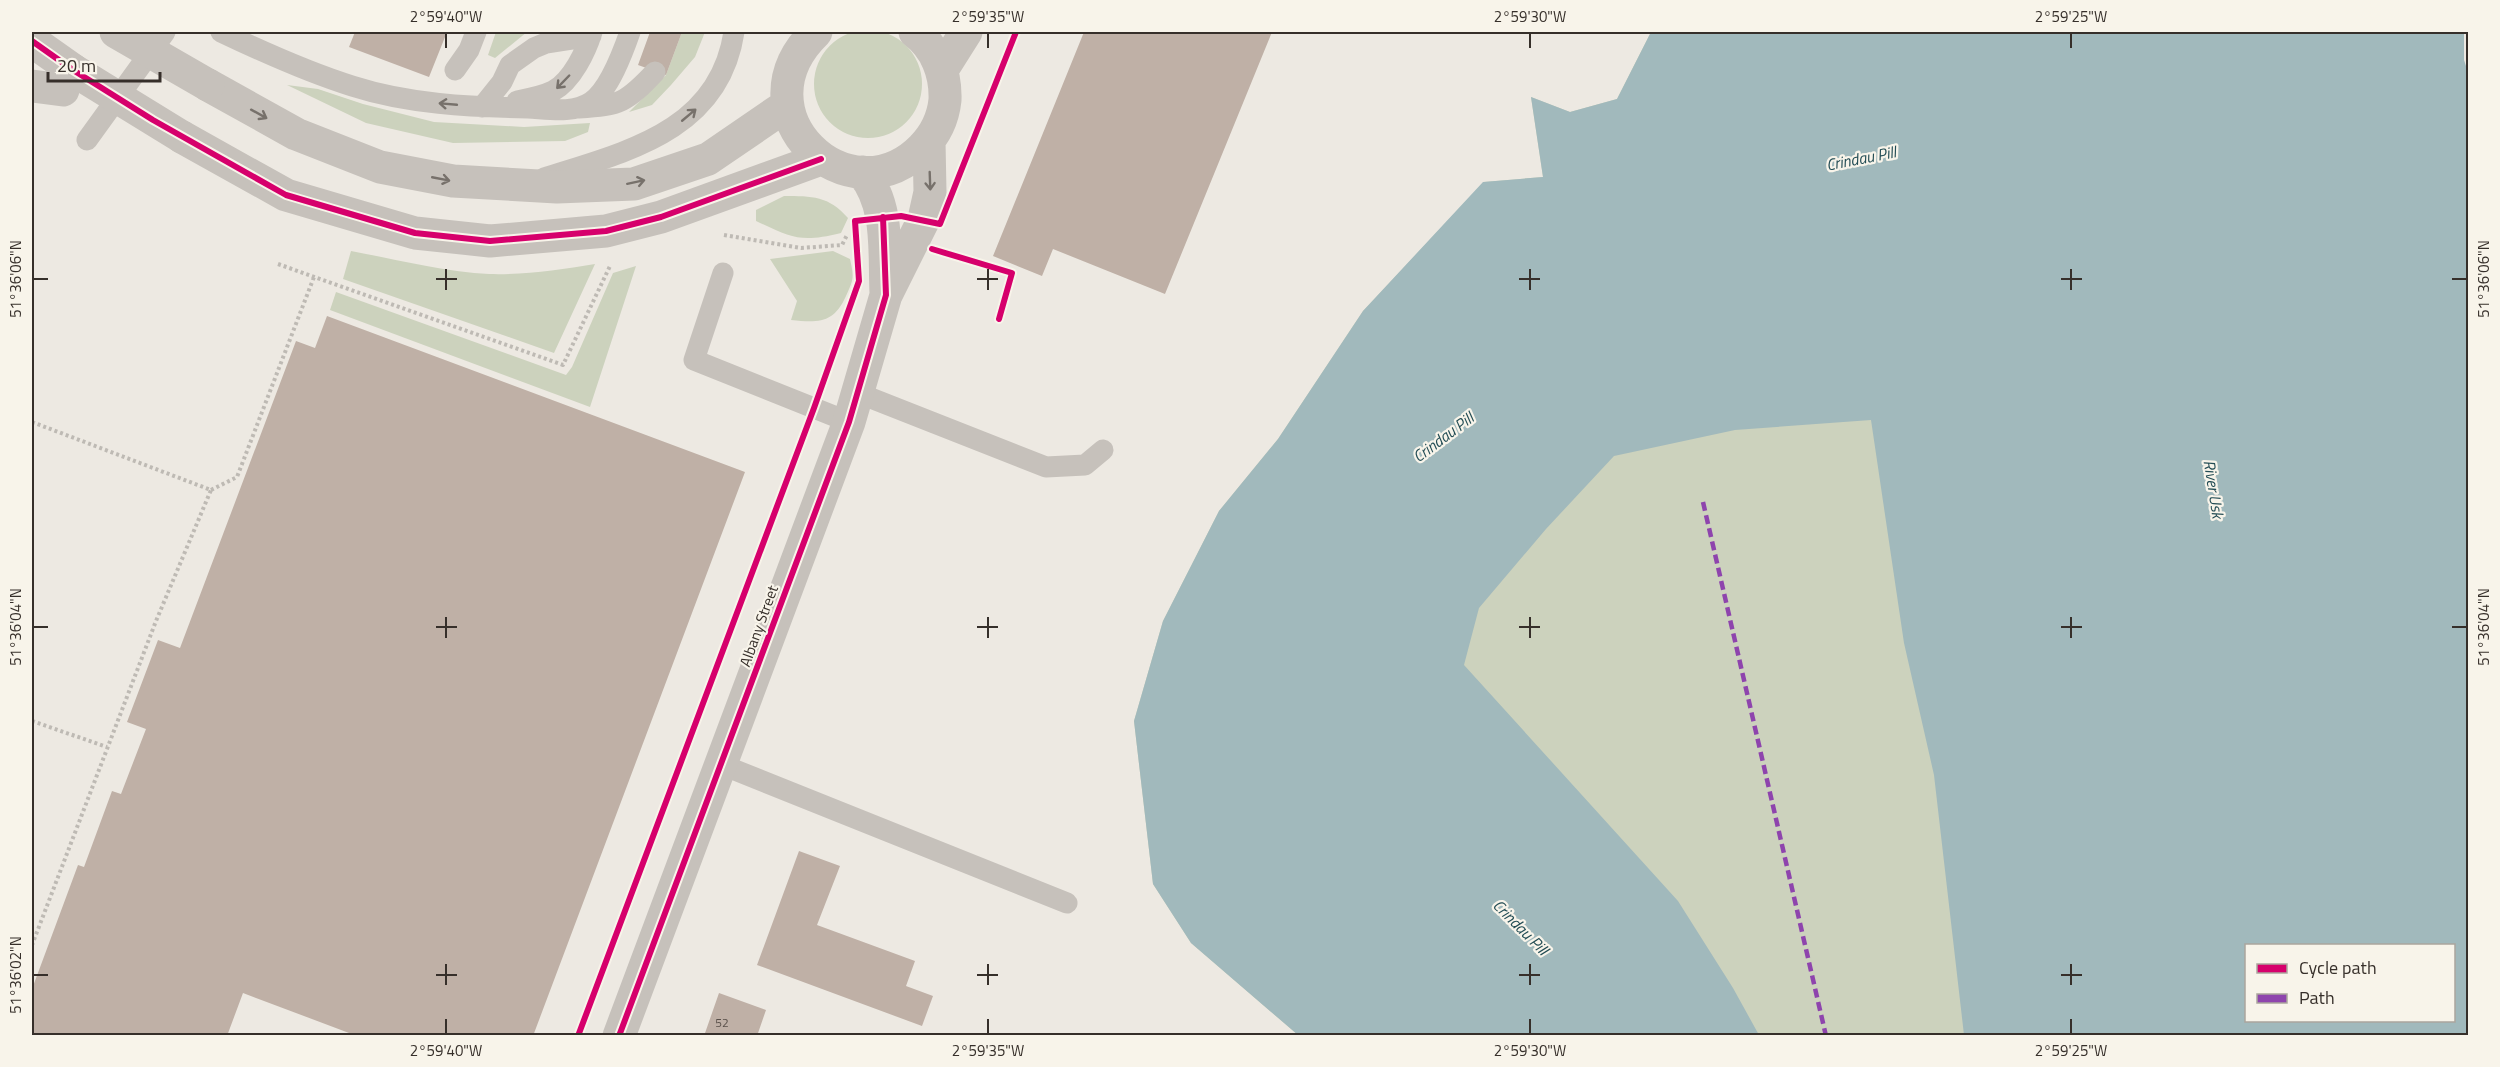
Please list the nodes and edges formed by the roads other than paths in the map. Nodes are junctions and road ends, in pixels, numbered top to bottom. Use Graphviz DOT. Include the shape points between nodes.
graph roads {
  1 [pos="116,32"];
  2 [pos="165,32"];
  3 [pos="221,32"];
  4 [pos="476,32"];
  5 [pos="630,32"];
  6 [pos="734,32"];
  7 [pos="816,32"];
  8 [pos="915,32"];
  9 [pos="966,32"];
  10 [pos="592,34"];
  11 [pos="32,41"];
  12 [pos="794,47"];
  13 [pos="455,70"];
  14 [pos="942,70"];
  15 [pos="655,72"];
  16 [pos="56,82"];
  17 [pos="787,105"];
  18 [pos="482,107"];
  19 [pos="577,108"];
  20 [pos="87,140"];
  21 [pos="929,141"];
  22 [pos="821,159"];
  23 [pos="862,172"];
  24 [pos="520,186"];
  25 [pos="723,273"];
  26 [pos="886,295"];
  27 [pos="853,408"];
  28 [pos="1103,450"];
  29 [pos="720,764"];
  30 [pos="1067,903"];
  31 [pos="619,1035"];
  1 -- 24 [label="street, one-way, bridge" via="296,134 380,167 453,181"];
  2 -- 20 [label="lane"];
  18 -- 3 [label="lane, one-way" via="430,103 353,87"];
  4 -- 13 [label="lane"];
  5 -- 19 [label="lane" via="616,69 592,102"];
  24 -- 6 [label="lane, one-way" via="634,149 673,129 700,106 731,50"];
  7 -- 12 [label="street"];
  8 -- 14 [label="street" via="934,53"];
  9 -- 14 [label="street"];
  10 -- 18 [label="lane" via="546,43 528,52 510,65"];
  10 -- 18 [label="lane, one-way" via="570,74 555,90"];
  11 -- 16 [label="street"];
  12 -- 17 [label="street"];
  14 -- 21 [label="street" via="944,107"];
  15 -- 19 [label="lane" via="620,104"];
  16 -- 22 [label="street, bridge" via="153,120 286,195 415,233 490,241 606,231 661,217"];
  17 -- 22 [label="street" via="805,144"];
  24 -- 17 [label="street, one-way" via="634,184 708,159"];
  18 -- 19 [label="lane"];
  21 -- 23 [label="street" via="899,165"];
  21 -- 26 [label="street, Albany Street, one-way" via="930,192 924,219"];
  22 -- 23 [label="street"];
  23 -- 26 [label="street, Albany Street" via="873,184 869,219"];
  25 -- 27 [label="lane" via="694,360"];
  26 -- 27 [label="street, Albany Street"];
  27 -- 28 [label="lane" via="1046,467 1085,465"];
  27 -- 29 [label="street, Albany Street"];
  29 -- 30 [label="lane"];
  29 -- 31 [label="street, Albany Street"];
}
